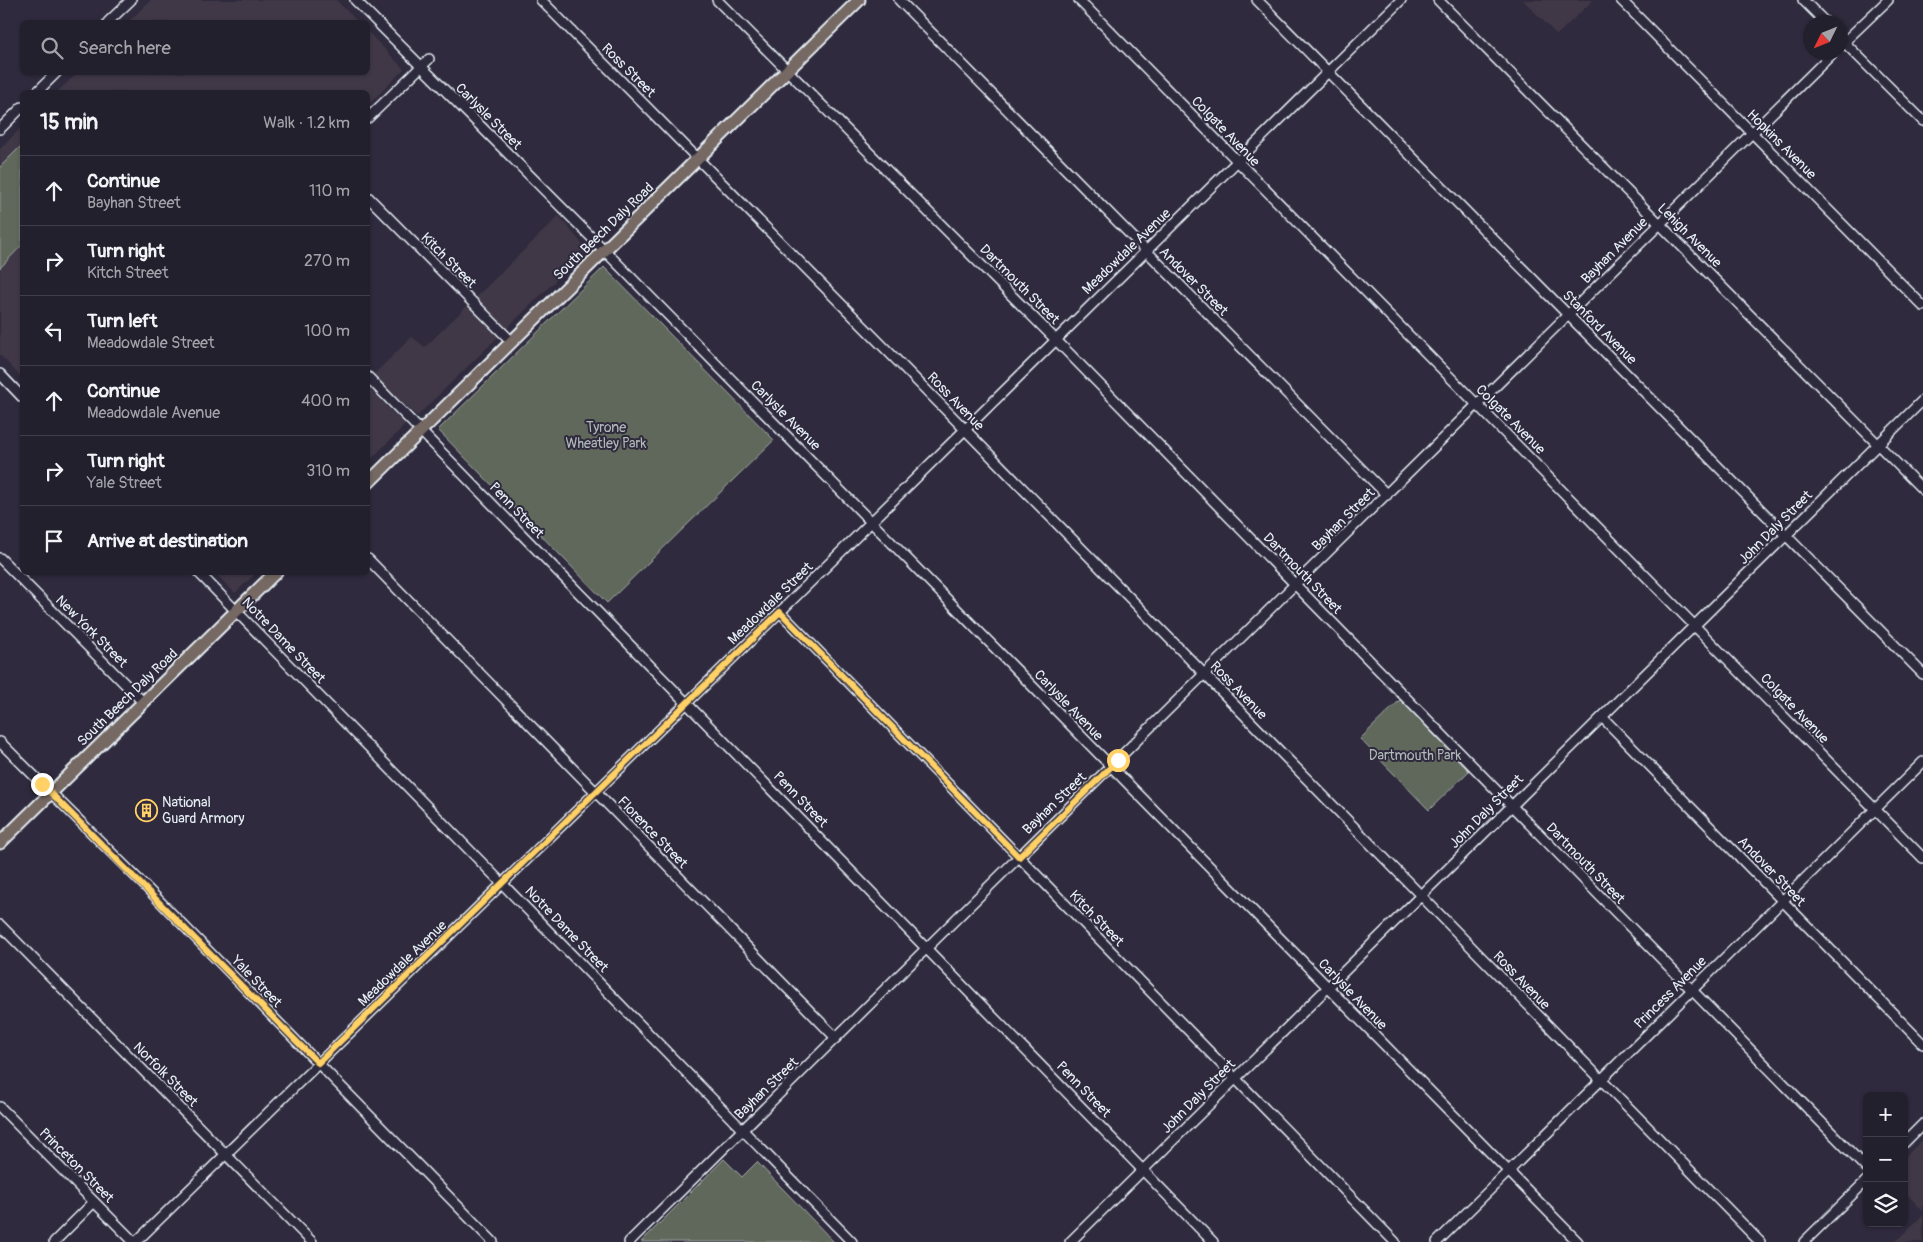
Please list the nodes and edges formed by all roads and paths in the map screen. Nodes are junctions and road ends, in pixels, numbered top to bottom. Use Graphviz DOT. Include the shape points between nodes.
graph roads {
  1 [pos="131,0"];
  2 [pos="355,0"];
  3 [pos="541,0"];
  4 [pos="717,0"];
  5 [pos="859,0"];
  6 [pos="899,0"];
  7 [pos="1079,0"];
  8 [pos="1256,0"];
  9 [pos="1401,0"];
  10 [pos="1438,0"];
  11 [pos="1621,0"];
  12 [pos="1803,0"];
  13 [pos="1888,0"];
  14 [pos="1818,15"];
  15 [pos="110,20"];
  16 [pos="1848,37"];
  17 [pos="1848,48"];
  18 [pos="429,59"];
  19 [pos="1826,60"];
  20 [pos="420,67"];
  21 [pos="788,70"];
  22 [pos="1327,72"];
  23 [pos="55,75"];
  24 [pos="39,90"];
  25 [pos="20,109"];
  26 [pos="370,116"];
  27 [pos="1923,121"];
  28 [pos="0,129"];
  29 [pos="1752,133"];
  30 [pos="698,158"];
  31 [pos="1237,161"];
  32 [pos="370,199"];
  33 [pos="1660,224"];
  34 [pos="604,250"];
  35 [pos="1146,251"];
  36 [pos="1923,306"];
  37 [pos="1568,315"];
  38 [pos="1055,339"];
  39 [pos="512,342"];
  40 [pos="0,374"];
  41 [pos="370,379"];
  42 [pos="20,395"];
  43 [pos="1923,400"];
  44 [pos="1478,405"];
  45 [pos="964,429"];
  46 [pos="421,430"];
  47 [pos="1878,445"];
  48 [pos="370,481"];
  49 [pos="1923,490"];
  50 [pos="1387,494"];
  51 [pos="872,522"];
  52 [pos="1786,535"];
  53 [pos="0,558"];
  54 [pos="370,561"];
  55 [pos="201,575"];
  56 [pos="273,575"];
  57 [pos="1296,585"];
  58 [pos="236,611"];
  59 [pos="780,612"];
  60 [pos="1695,626"];
  61 [pos="1205,674"];
  62 [pos="1923,674"];
  63 [pos="143,702"];
  64 [pos="688,703"];
  65 [pos="1602,717"];
  66 [pos="0,742"];
  67 [pos="1923,762"];
  68 [pos="1111,767"];
  69 [pos="51,792"];
  70 [pos="596,793"];
  71 [pos="1512,806"];
  72 [pos="1874,809"];
  73 [pos="0,843"];
  74 [pos="1019,857"];
  75 [pos="1923,858"];
  76 [pos="503,883"];
  77 [pos="1421,896"];
  78 [pos="1782,901"];
  79 [pos="0,925"];
  80 [pos="927,948"];
  81 [pos="1328,987"];
  82 [pos="1691,990"];
  83 [pos="836,1038"];
  84 [pos="1923,1044"];
  85 [pos="318,1063"];
  86 [pos="1234,1079"];
  87 [pos="1601,1080"];
  88 [pos="0,1107"];
  89 [pos="1923,1124"];
  90 [pos="743,1129"];
  91 [pos="1908,1139"];
  92 [pos="226,1154"];
  93 [pos="1863,1165"];
  94 [pos="1143,1170"];
  95 [pos="1508,1171"];
  96 [pos="1865,1182"];
  97 [pos="94,1202"];
  98 [pos="54,1242"];
  99 [pos="135,1242"];
  100 [pos="312,1242"];
  101 [pos="493,1242"];
  102 [pos="629,1242"];
  103 [pos="852,1242"];
  104 [pos="1070,1242"];
  105 [pos="1213,1242"];
  106 [pos="1395,1242"];
  107 [pos="1437,1242"];
  108 [pos="1578,1242"];
  109 [pos="1760,1242"];
  110 [pos="1804,1242"];
  1 -- 15 [label="street"];
  2 -- 20 [label="street, Carlysle Street"];
  3 -- 30 [label="street, Ross Street"];
  4 -- 21 [label="street, Dartmouth Street"];
  5 -- 21 [label="main road, South Beech Daly Road"];
  6 -- 35 [label="street, Andover Street"];
  7 -- 31 [label="street, Colgate Avenue"];
  8 -- 22 [label="street, Stanford Avenue"];
  9 -- 22 [label="street, Meadowdale Avenue"];
  10 -- 33 [label="street, Lehigh Avenue"];
  11 -- 29 [label="street, Hopkins Avenue"];
  12 -- 14 [label="street"];
  13 -- 16 [label="street"];
  17 -- 27 [label="street"];
  18 -- 20 [label="street"];
  19 -- 29 [label="street, Bayhan Avenue"];
  20 -- 26 [label="street"];
  20 -- 34 [label="street, Carlysle Street"];
  21 -- 30 [label="main road, South Beech Daly Road"];
  21 -- 38 [label="street, Dartmouth Street"];
  22 -- 31 [label="street, Meadowdale Avenue"];
  22 -- 37 [label="street, Stanford Avenue"];
  23 -- 24 [label="street"];
  25 -- 28 [label="street"];
  29 -- 33 [label="street, Bayhan Avenue"];
  29 -- 36 [label="street, Hopkins Avenue"];
  30 -- 34 [label="main road, South Beech Daly Road"];
  30 -- 45 [label="street, Ross Avenue"];
  31 -- 35 [label="street, Meadowdale Avenue"];
  31 -- 44 [label="street, Colgate Avenue"];
  32 -- 39 [label="street, Kitch Street"];
  33 -- 37 [label="street, Bayhan Avenue"];
  33 -- 47 [label="street, Lehigh Avenue"];
  34 -- 39 [label="main road, South Beech Daly Road"];
  34 -- 51 [label="street, Carlysle Avenue"];
  35 -- 38 [label="street, Meadowdale Avenue"];
  35 -- 50 [label="street, Andover Street"];
  37 -- 44 [label="street, Bayhan Avenue"];
  37 -- 52 [label="street, Stanford Avenue"];
  38 -- 45 [label="street, Meadowdale Avenue"];
  38 -- 57 [label="street, Dartmouth Street"];
  39 -- 46 [label="main road, South Beech Daly Road"];
  40 -- 42 [label="street"];
  41 -- 46 [label="street, Penn Street"];
  43 -- 47 [label="street, John Daly Street"];
  44 -- 50 [label="street, Bayhan Street"];
  44 -- 60 [label="street, Colgate Avenue"];
  45 -- 51 [label="street, Meadowdale Avenue"];
  45 -- 61 [label="street, Ross Avenue"];
  46 -- 48 [label="main road, South Beech Daly Road"];
  46 -- 64 [label="street, Penn Street"];
  47 -- 49 [label="street, Lehigh Avenue"];
  47 -- 52 [label="street, John Daly Street"];
  50 -- 57 [label="street, Bayhan Street"];
  51 -- 59 [label="street, Meadowdale Street"];
  51 -- 68 [label="street, Carlysle Avenue"];
  52 -- 60 [label="street, John Daly Street"];
  52 -- 62 [label="street, Stanford Avenue"];
  53 -- 63 [label="street, New York Street"];
  54 -- 70 [label="street, Florence Street"];
  55 -- 58 [label="street, Notre Dame Street"];
  56 -- 58 [label="main road, South Beech Daly Road"];
  57 -- 61 [label="street, Bayhan Street"];
  57 -- 71 [label="street, Dartmouth Street"];
  58 -- 63 [label="main road, South Beech Daly Road"];
  58 -- 76 [label="street, Notre Dame Street"];
  59 -- 64 [label="street, Meadowdale Street"];
  59 -- 74 [label="street, Kitch Street"];
  60 -- 65 [label="street, John Daly Street"];
  60 -- 72 [label="street, Colgate Avenue"];
  61 -- 68 [label="street, Bayhan Street"];
  61 -- 77 [label="street, Ross Avenue"];
  63 -- 69 [label="main road, South Beech Daly Road"];
  64 -- 70 [label="street, Meadowdale Avenue"];
  64 -- 80 [label="street, Penn Street"];
  65 -- 71 [label="street, John Daly Street"];
  65 -- 78 [label="street, Andover Street"];
  66 -- 69 [label="street, Yale Street"];
  67 -- 72 [label="street, Princess Avenue"];
  68 -- 74 [label="street, Bayhan Street"];
  68 -- 81 [label="street, Carlysle Avenue"];
  69 -- 73 [label="main road, South Beech Daly Road"];
  69 -- 85 [label="street, Yale Street"];
  70 -- 76 [label="street, Meadowdale Avenue"];
  70 -- 83 [label="street, Florence Street"];
  71 -- 77 [label="street, John Daly Street"];
  71 -- 82 [label="street, Dartmouth Street"];
  72 -- 75 [label="street, Colgate Avenue"];
  72 -- 78 [label="street, Princess Avenue"];
  74 -- 80 [label="street, Bayhan Street"];
  74 -- 86 [label="street, Kitch Street"];
  76 -- 85 [label="street, Meadowdale Avenue"];
  76 -- 90 [label="street, Notre Dame Street"];
  77 -- 81 [label="street, John Daly Street"];
  77 -- 87 [label="street, Ross Avenue"];
  78 -- 82 [label="street, Princess Avenue"];
  78 -- 84 [label="street, Andover Street"];
  79 -- 92 [label="street, Norfolk Street"];
  80 -- 83 [label="street, Bayhan Street"];
  80 -- 94 [label="street, Penn Street"];
  81 -- 86 [label="street, John Daly Street"];
  81 -- 95 [label="street, Carlysle Avenue"];
  82 -- 87 [label="street, Princess Avenue"];
  82 -- 93 [label="street, Dartmouth Street"];
  83 -- 90 [label="street, Bayhan Street"];
  85 -- 92 [label="street, Meadowdale Avenue"];
  85 -- 101 [label="street, Yale Street"];
  86 -- 94 [label="street, John Daly Street"];
  86 -- 106 [label="street, Kitch Street"];
  87 -- 95 [label="street, Princess Avenue"];
  87 -- 109 [label="street, Ross Avenue"];
  88 -- 97 [label="street, Princeton Street"];
  89 -- 91 [label="street"];
  90 -- 102 [label="street, Bayhan Street"];
  90 -- 103 [label="street, Notre Dame Street"];
  92 -- 99 [label="street, Meadowdale Avenue"];
  92 -- 100 [label="street, Norfolk Street"];
  94 -- 104 [label="street, John Daly Street"];
  94 -- 105 [label="street, Penn Street"];
  95 -- 107 [label="street, Princess Avenue"];
  95 -- 108 [label="street, Carlysle Avenue"];
  96 -- 110 [label="street"];
  97 -- 98 [label="street"];
  97 -- 99 [label="street, Princeton Street"];
}
